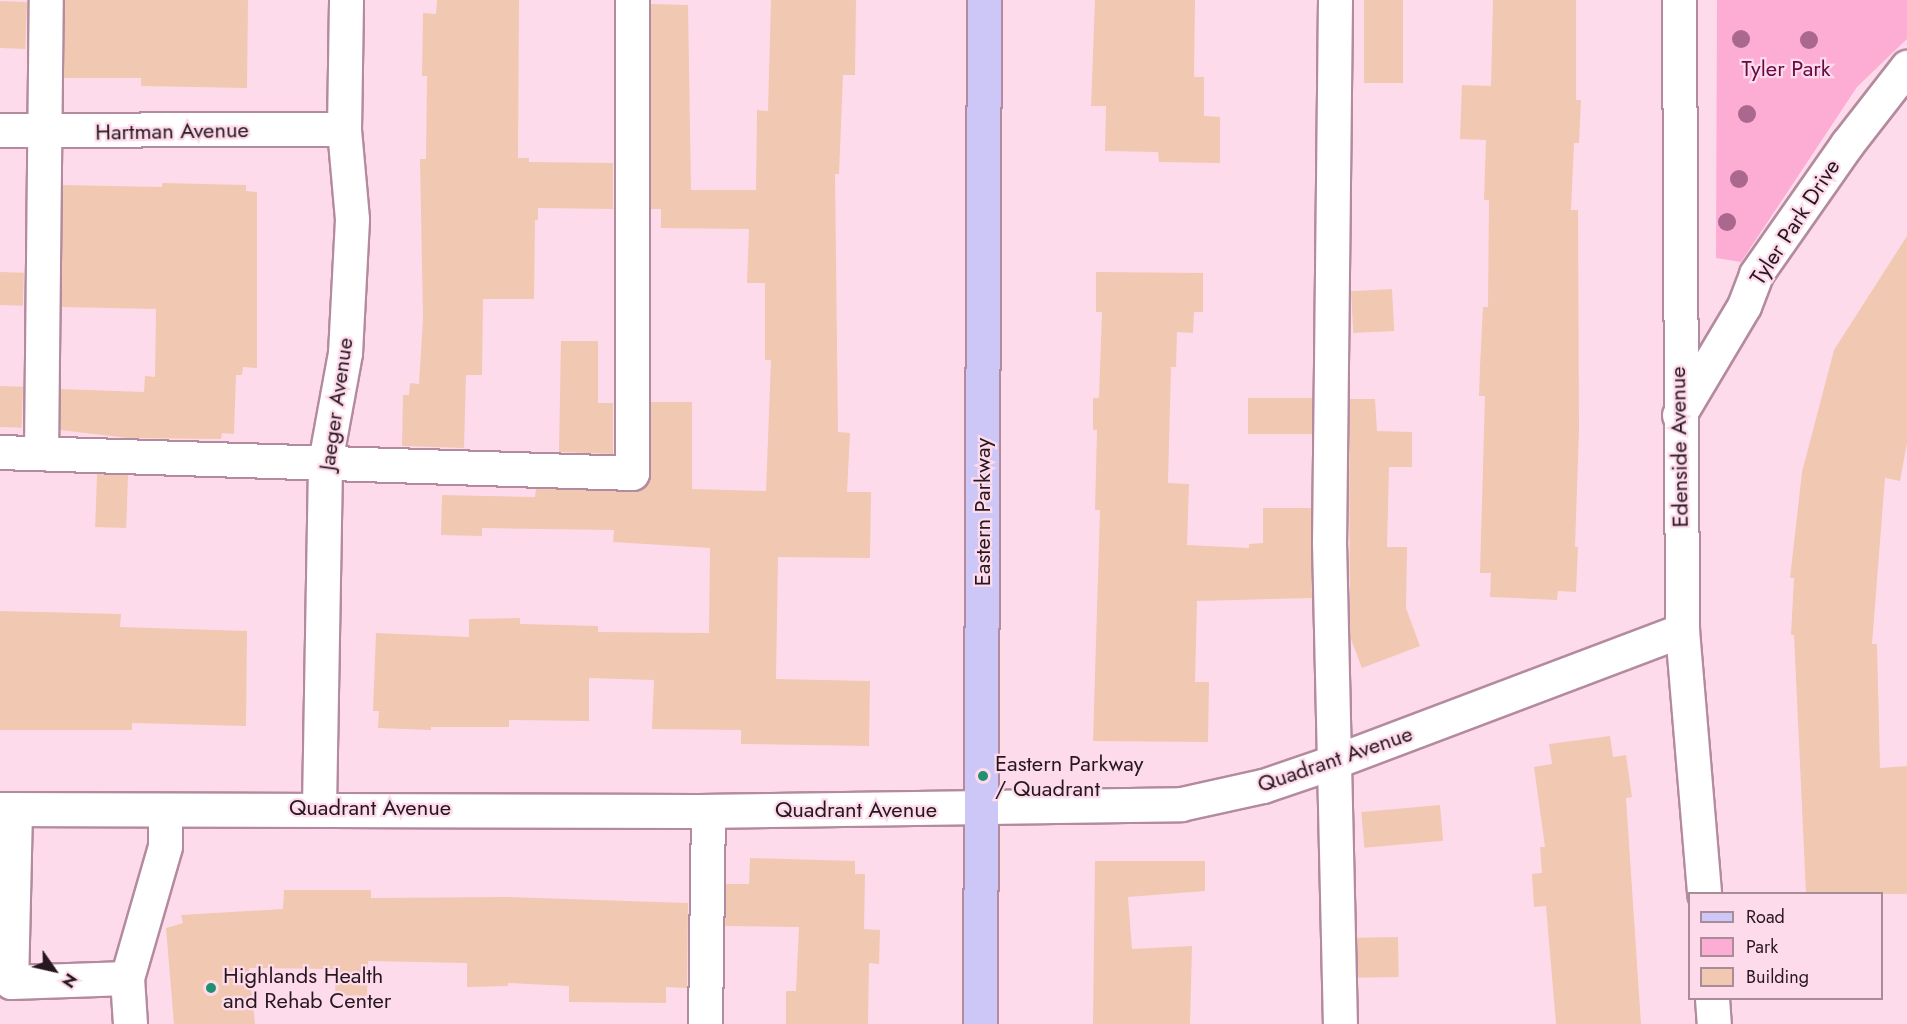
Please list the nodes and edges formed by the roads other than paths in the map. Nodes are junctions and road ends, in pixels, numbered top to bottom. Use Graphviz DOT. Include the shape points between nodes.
graph roads {
  1 [pos="46,0"];
  2 [pos="346,0"];
  3 [pos="632,0"];
  4 [pos="984,0"];
  5 [pos="1335,0"];
  6 [pos="1679,0"];
  7 [pos="1907,67"];
  8 [pos="344,129"];
  9 [pos="0,130"];
  10 [pos="46,132"];
  11 [pos="1678,417"];
  12 [pos="0,452"];
  13 [pos="41,453"];
  14 [pos="325,462"];
  15 [pos="1682,630"];
  16 [pos="1333,762"];
  17 [pos="319,808"];
  18 [pos="982,808"];
  19 [pos="8,809"];
  20 [pos="165,810"];
  21 [pos="708,811"];
  22 [pos="1704,892"];
  23 [pos="127,978"];
  24 [pos="1712,1000"];
  25 [pos="130,1024"];
  26 [pos="705,1024"];
  27 [pos="980,1024"];
  28 [pos="1340,1024"];
  29 [pos="1714,1024"];
  1 -- 10 [label="street"];
  2 -- 8 [label="street, Jaeger Avenue"];
  3 -- 14 [label="street" via="632,473"];
  4 -- 18 [label="main road, Eastern Parkway"];
  5 -- 16 [label="street" via="1329,542"];
  6 -- 11 [label="street, Edenside Avenue"];
  7 -- 11 [label="street, Tyler Park Drive" via="1847,144 1756,274 1744,306"];
  8 -- 10 [label="street, Hartman Avenue"];
  8 -- 14 [label="street, Jaeger Avenue" via="352,219 345,353"];
  9 -- 10 [label="street, Hartman Avenue"];
  10 -- 13 [label="street"];
  11 -- 15 [label="street, Edenside Avenue"];
  12 -- 13 [label="street"];
  13 -- 14 [label="street"];
  14 -- 17 [label="street, Jaeger Avenue"];
  15 -- 16 [label="street, Quadrant Avenue"];
  15 -- 22 [label="street, Edenside Avenue"];
  16 -- 18 [label="street, Quadrant Avenue" via="1263,786 1181,804"];
  16 -- 28 [label="street"];
  17 -- 20 [label="street, Quadrant Avenue"];
  17 -- 21 [label="street, Quadrant Avenue"];
  18 -- 21 [label="street, Quadrant Avenue"];
  18 -- 27 [label="main road, Eastern Parkway"];
  19 -- 20 [label="street, Quadrant Avenue"];
  19 -- 23 [label="street" via="11,982"];
  20 -- 23 [label="street" via="165,846"];
  21 -- 26 [label="street"];
  23 -- 25 [label="street"];
  24 -- 29 [label="street"];
}
